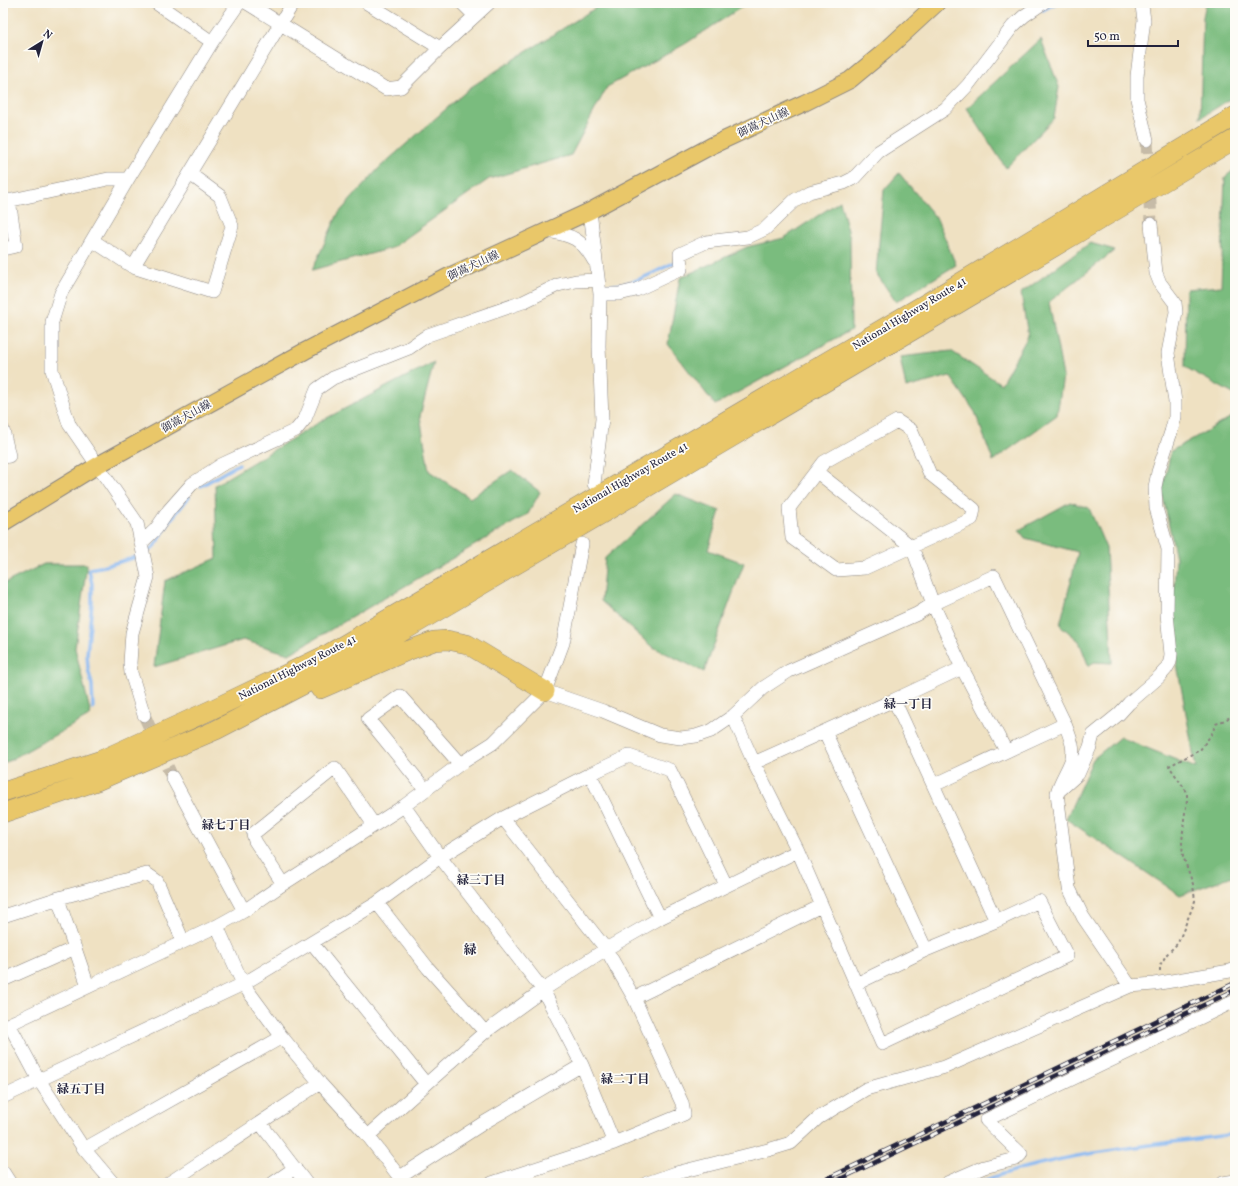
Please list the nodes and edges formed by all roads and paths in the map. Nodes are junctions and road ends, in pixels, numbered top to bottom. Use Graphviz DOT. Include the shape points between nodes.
graph roads {
  1 [pos="156,3"];
  2 [pos="239,3"];
  3 [pos="248,3"];
  4 [pos="293,3"];
  5 [pos="367,3"];
  6 [pos="462,3"];
  7 [pos="489,3"];
  8 [pos="937,3"];
  9 [pos="1043,3"];
  10 [pos="1140,3"];
  11 [pos="474,15"];
  12 [pos="280,22"];
  13 [pos="212,42"];
  14 [pos="440,48"];
  15 [pos="1235,105"];
  16 [pos="1235,116"];
  17 [pos="1235,139"];
  18 [pos="1147,140"];
  19 [pos="1235,152"];
  20 [pos="1154,165"];
  21 [pos="190,174"];
  22 [pos="128,179"];
  23 [pos="6,201"];
  24 [pos="590,211"];
  25 [pos="1151,224"];
  26 [pos="547,230"];
  27 [pos="1076,234"];
  28 [pos="92,240"];
  29 [pos="3,249"];
  30 [pos="596,265"];
  31 [pos="133,267"];
  32 [pos="598,280"];
  33 [pos="600,294"];
  34 [pos="3,430"];
  35 [pos="3,457"];
  36 [pos="98,465"];
  37 [pos="817,472"];
  38 [pos="594,484"];
  39 [pos="3,523"];
  40 [pos="141,543"];
  41 [pos="582,544"];
  42 [pos="912,547"];
  43 [pos="933,604"];
  44 [pos="962,668"];
  45 [pos="546,691"];
  46 [pos="894,700"];
  47 [pos="144,715"];
  48 [pos="1235,715"];
  49 [pos="733,716"];
  50 [pos="1065,724"];
  51 [pos="216,730"];
  52 [pos="825,732"];
  53 [pos="1006,751"];
  54 [pos="754,763"];
  55 [pos="460,764"];
  56 [pos="590,774"];
  57 [pos="172,777"];
  58 [pos="934,785"];
  59 [pos="425,789"];
  60 [pos="3,792"];
  61 [pos="1057,793"];
  62 [pos="404,806"];
  63 [pos="3,813"];
  64 [pos="503,818"];
  65 [pos="374,825"];
  66 [pos="798,850"];
  67 [pos="440,857"];
  68 [pos="283,884"];
  69 [pos="726,885"];
  70 [pos="58,899"];
  71 [pos="377,903"];
  72 [pos="821,906"];
  73 [pos="244,911"];
  74 [pos="3,916"];
  75 [pos="660,918"];
  76 [pos="996,921"];
  77 [pos="217,926"];
  78 [pos="183,941"];
  79 [pos="312,943"];
  80 [pos="75,948"];
  81 [pos="606,949"];
  82 [pos="926,950"];
  83 [pos="1235,968"];
  84 [pos="3,980"];
  85 [pos="243,984"];
  86 [pos="856,984"];
  87 [pos="1154,984"];
  88 [pos="88,986"];
  89 [pos="1130,986"];
  90 [pos="543,990"];
  91 [pos="634,998"];
  92 [pos="1235,1001"];
  93 [pos="6,1025"];
  94 [pos="485,1032"];
  95 [pos="282,1037"];
  96 [pos="582,1065"];
  97 [pos="39,1080"];
  98 [pos="320,1083"];
  99 [pos="426,1084"];
  100 [pos="3,1097"];
  101 [pos="260,1123"];
  102 [pos="368,1136"];
  103 [pos="614,1143"];
  104 [pos="84,1149"];
  105 [pos="295,1168"];
  106 [pos="3,1172"];
  107 [pos="402,1180"];
  108 [pos="1235,1181"];
  109 [pos="10,1183"];
  110 [pos="113,1183"];
  111 [pos="169,1183"];
  112 [pos="274,1183"];
  113 [pos="306,1183"];
  114 [pos="492,1183"];
  115 [pos="647,1183"];
  116 [pos="947,1183"];
  117 [pos="1224,1183"];
  1 -- 13 [label="street"];
  2 -- 13 [label="street"];
  3 -- 12 [label="street"];
  4 -- 12 [label="street"];
  5 -- 14 [label="street"];
  6 -- 11 [label="street"];
  7 -- 11 [label="street"];
  8 -- 24 [label="main road, 御嵩犬山線" via="850,80 713,145"];
  9 -- 33 [label="street" via="1013,26 968,85 945,110 878,152 854,178 802,196 765,229 748,237 706,242 680,254 681,269 646,286 619,294"];
  10 -- 18 [label="street" via="1144,20 1137,76 1137,99"];
  11 -- 14 [label="street"];
  12 -- 14 [label="street" via="386,89 401,87"];
  12 -- 21 [label="street"];
  13 -- 22 [label="street"];
  15 -- 20 [label="highway"];
  16 -- 20 [label="highway, National Highway Route 41"];
  17 -- 27 [label="highway, National Highway Route 41"];
  19 -- 27 [label="highway"];
  20 -- 60 [label="highway, National Highway Route 41" via="930,301 330,653 101,760"];
  21 -- 31 [label="street"];
  21 -- 31 [label="street" via="220,196 232,226 212,292"];
  22 -- 23 [label="street" via="108,179"];
  22 -- 28 [label="street"];
  23 -- 29 [label="street" via="16,246"];
  24 -- 26 [label="main road, 御嵩犬山線"];
  24 -- 30 [label="street"];
  25 -- 61 [label="street" via="1156,273 1175,303 1176,312 1168,353 1175,417 1155,487 1156,508 1168,549 1167,614 1170,662 1159,677 1093,735 1078,774"];
  26 -- 30 [label="street" via="565,234 578,241 587,248"];
  26 -- 36 [label="main road, 御嵩犬山線" via="447,277 332,336"];
  27 -- 51 [label="highway, National Highway Route 41" via="378,646"];
  28 -- 31 [label="street"];
  28 -- 36 [label="street" via="61,293 52,322 52,370 70,424"];
  30 -- 32 [label="street"];
  32 -- 33 [label="street"];
  32 -- 40 [label="street" via="558,285 523,302 428,335 409,348 333,378 317,389 305,419 296,430 221,465 192,484 156,529"];
  33 -- 38 [label="street" via="602,419"];
  34 -- 35 [label="street" via="9,456"];
  36 -- 39 [label="main road, 御嵩犬山線"];
  36 -- 40 [label="street" via="137,523"];
  37 -- 42 [label="street"];
  37 -- 42 [label="street" via="789,508 792,538 836,570 865,568"];
  37 -- 42 [label="street" via="824,462 898,421 911,430 930,474 974,509 972,519"];
  40 -- 47 [label="street" via="148,577 132,633 130,663"];
  41 -- 45 [label="street" via="563,643"];
  42 -- 43 [label="street"];
  43 -- 44 [label="street"];
  43 -- 49 [label="street" via="918,614 789,671 763,688"];
  43 -- 50 [label="street" via="994,576"];
  44 -- 46 [label="street"];
  44 -- 53 [label="street"];
  45 -- 49 [label="street" via="660,735 681,738 712,731"];
  45 -- 51 [label="highway" via="467,644 447,640 434,641 276,710"];
  45 -- 55 [label="street" via="493,744"];
  46 -- 52 [label="street"];
  46 -- 58 [label="street"];
  48 -- 87 [label="path" via="1216,724 1200,750 1169,766 1187,792 1182,843 1195,902 1178,943 1160,965 1159,979 1155,980"];
  49 -- 54 [label="street"];
  50 -- 53 [label="street"];
  50 -- 61 [label="street" via="1072,745 1072,760"];
  51 -- 63 [label="highway, National Highway Route 41" via="97,781"];
  52 -- 54 [label="street"];
  52 -- 82 [label="street"];
  53 -- 58 [label="street"];
  54 -- 66 [label="street"];
  55 -- 59 [label="street"];
  55 -- 59 [label="street" via="400,696 368,719"];
  56 -- 64 [label="street"];
  56 -- 69 [label="street" via="630,756 670,770"];
  56 -- 75 [label="street"];
  57 -- 73 [label="street"];
  58 -- 76 [label="street"];
  59 -- 62 [label="street"];
  61 -- 89 [label="street" via="1069,888 1083,917"];
  62 -- 65 [label="street"];
  62 -- 67 [label="street"];
  64 -- 67 [label="street"];
  64 -- 81 [label="street"];
  65 -- 68 [label="street"];
  65 -- 68 [label="street" via="335,768 253,834"];
  66 -- 69 [label="street"];
  66 -- 72 [label="street"];
  67 -- 71 [label="street"];
  67 -- 90 [label="street"];
  68 -- 73 [label="street"];
  69 -- 75 [label="street"];
  70 -- 74 [label="street"];
  70 -- 78 [label="street" via="148,874 157,881"];
  70 -- 80 [label="street"];
  71 -- 79 [label="street"];
  71 -- 94 [label="street" via="428,968"];
  72 -- 86 [label="street"];
  72 -- 91 [label="street"];
  73 -- 77 [label="street"];
  75 -- 81 [label="street"];
  76 -- 82 [label="street"];
  76 -- 86 [label="street" via="1038,901 1067,956 882,1044"];
  77 -- 78 [label="street"];
  77 -- 85 [label="street"];
  78 -- 88 [label="street"];
  79 -- 85 [label="street"];
  79 -- 99 [label="street"];
  80 -- 84 [label="street"];
  80 -- 88 [label="street"];
  81 -- 90 [label="street"];
  81 -- 91 [label="street"];
  82 -- 86 [label="street"];
  83 -- 87 [label="street"];
  85 -- 95 [label="street"];
  85 -- 97 [label="street"];
  87 -- 89 [label="street"];
  88 -- 93 [label="street"];
  89 -- 115 [label="street" via="945,1067 866,1089 818,1118 791,1143"];
  90 -- 94 [label="street"];
  90 -- 96 [label="street"];
  91 -- 103 [label="street" via="682,1102 684,1114"];
  92 -- 116 [label="street" via="986,1120 1021,1154 1016,1159 984,1167"];
  93 -- 97 [label="street"];
  94 -- 99 [label="street"];
  95 -- 98 [label="street"];
  95 -- 104 [label="street"];
  96 -- 103 [label="street"];
  96 -- 107 [label="street" via="485,1122"];
  97 -- 100 [label="street"];
  97 -- 104 [label="street"];
  98 -- 101 [label="street"];
  98 -- 102 [label="street"];
  99 -- 102 [label="street"];
  101 -- 105 [label="street"];
  101 -- 111 [label="street"];
  102 -- 107 [label="street"];
  103 -- 114 [label="street"];
  104 -- 110 [label="street"];
  105 -- 112 [label="street"];
  105 -- 113 [label="street"];
  106 -- 109 [label="street"];
  108 -- 117 [label="street"];
}
